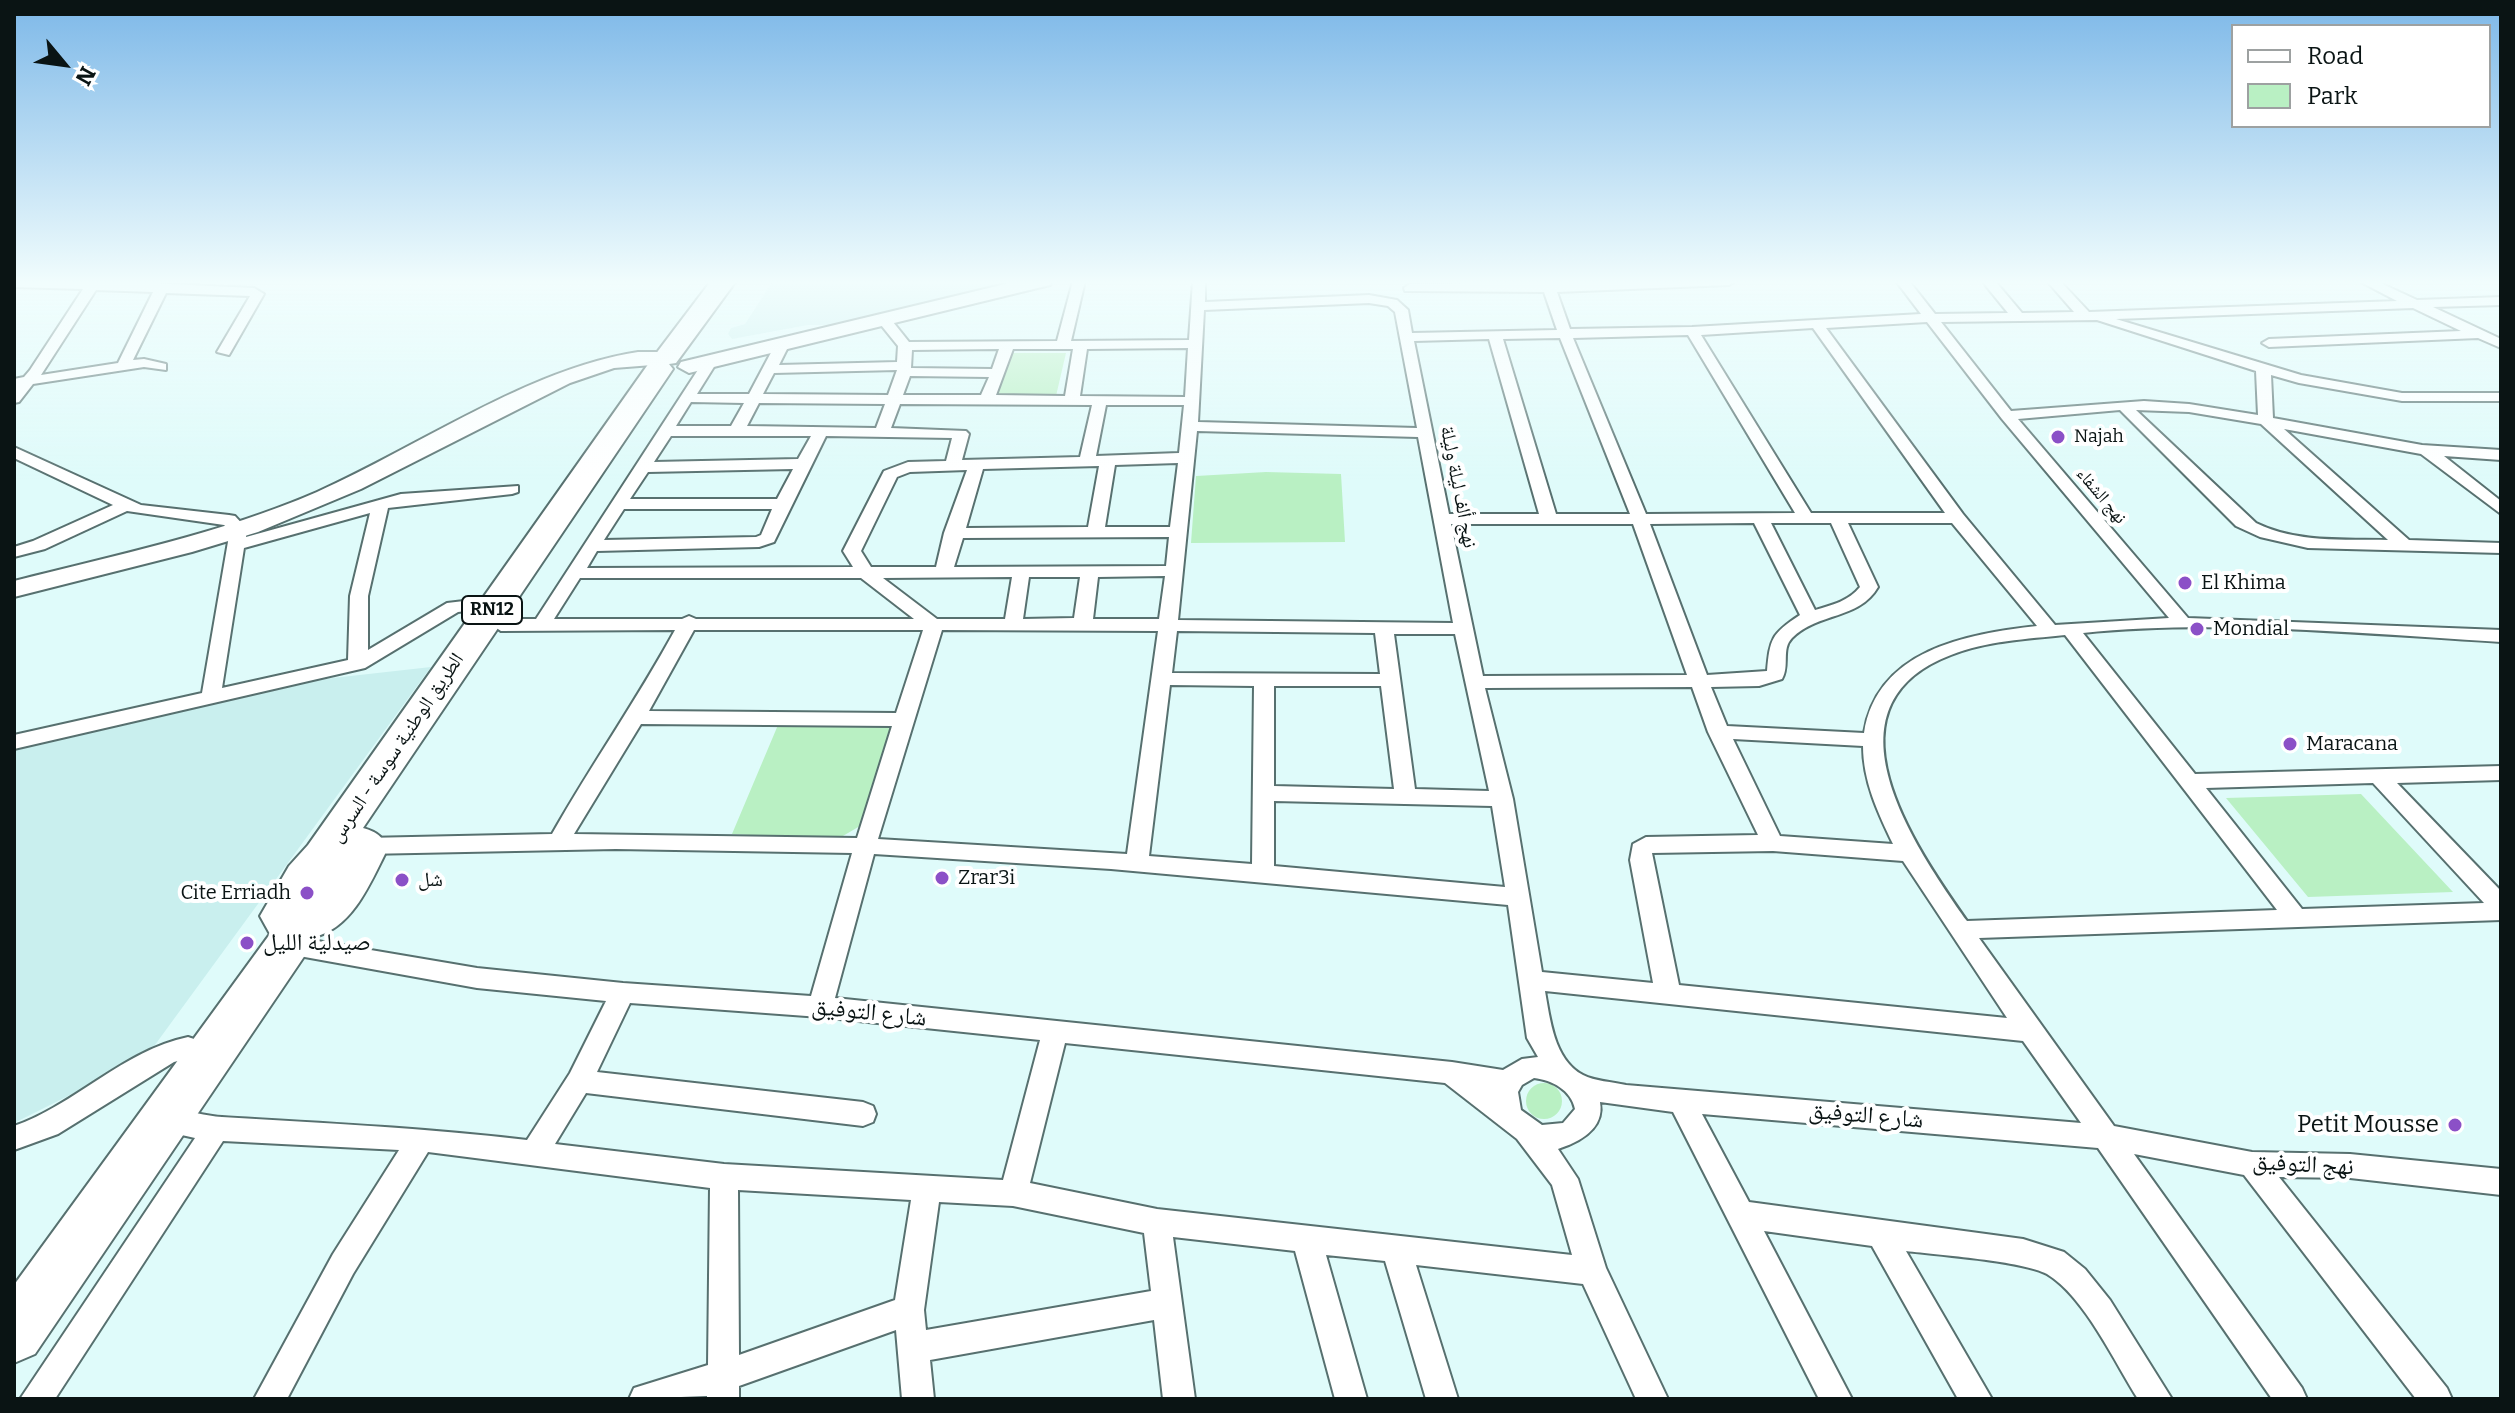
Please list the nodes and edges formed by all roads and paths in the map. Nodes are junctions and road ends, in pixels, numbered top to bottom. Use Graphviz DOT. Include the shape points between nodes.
graph roads {
  1 [pos="905,346"];
  2 [pos="52,347"];
  3 [pos="133,347"];
  4 [pos="227,347"];
  5 [pos="691,347"];
  6 [pos="695,347"];
  7 [pos="773,347"];
  8 [pos="781,347"];
  9 [pos="1007,347"];
  10 [pos="1081,347"];
  11 [pos="1194,347"];
  12 [pos="1409,347"];
  13 [pos="1498,347"];
  14 [pos="1570,347"];
  15 [pos="1702,347"];
  16 [pos="1833,347"];
  17 [pos="1953,347"];
  18 [pos="2187,347"];
  19 [pos="224,352"];
  20 [pos="123,366"];
  21 [pos="681,366"];
  22 [pos="161,367"];
  23 [pos="769,369"];
  24 [pos="904,369"];
  25 [pos="2263,369"];
  26 [pos="996,373"];
  27 [pos="30,380"];
  28 [pos="14,383"];
  29 [pos="2501,397"];
  30 [pos="752,398"];
  31 [pos="14,399"];
  32 [pos="893,399"];
  33 [pos="1072,399"];
  34 [pos="987,400"];
  35 [pos="1100,400"];
  36 [pos="1192,401"];
  37 [pos="2126,408"];
  38 [pos="2007,416"];
  39 [pos="2266,421"];
  40 [pos="1190,426"];
  41 [pos="737,430"];
  42 [pos="666,431"];
  43 [pos="821,431"];
  44 [pos="882,431"];
  45 [pos="1424,433"];
  46 [pos="2427,451"];
  47 [pos="14,452"];
  48 [pos="2501,455"];
  49 [pos="1185,458"];
  50 [pos="1108,460"];
  51 [pos="1087,461"];
  52 [pos="806,464"];
  53 [pos="977,464"];
  54 [pos="953,465"];
  55 [pos="643,467"];
  56 [pos="512,489"];
  57 [pos="620,504"];
  58 [pos="783,504"];
  59 [pos="127,505"];
  60 [pos="380,506"];
  61 [pos="2501,509"];
  62 [pos="1549,518"];
  63 [pos="1806,518"];
  64 [pos="1837,518"];
  65 [pos="1957,518"];
  66 [pos="1442,519"];
  67 [pos="1640,519"];
  68 [pos="1760,519"];
  69 [pos="1096,532"];
  70 [pos="1177,532"];
  71 [pos="953,533"];
  72 [pos="14,537"];
  73 [pos="238,537"];
  74 [pos="39,545"];
  75 [pos="590,546"];
  76 [pos="2406,547"];
  77 [pos="2501,548"];
  78 [pos="14,552"];
  79 [pos="1174,571"];
  80 [pos="1090,572"];
  81 [pos="573,573"];
  82 [pos="866,573"];
  83 [pos="943,574"];
  84 [pos="1021,574"];
  85 [pos="14,589"];
  86 [pos="499,614"];
  87 [pos="1810,617"];
  88 [pos="689,622"];
  89 [pos="2182,622"];
  90 [pos="542,624"];
  91 [pos="1083,624"];
  92 [pos="934,625"];
  93 [pos="1013,625"];
  94 [pos="1168,626"];
  95 [pos="1384,629"];
  96 [pos="1465,629"];
  97 [pos="2060,629"];
  98 [pos="2501,636"];
  99 [pos="358,664"];
  100 [pos="1160,679"];
  101 [pos="1264,680"];
  102 [pos="1390,680"];
  103 [pos="1701,681"];
  104 [pos="1474,682"];
  105 [pos="211,697"];
  106 [pos="637,717"];
  107 [pos="904,720"];
  108 [pos="1718,732"];
  109 [pos="1871,740"];
  110 [pos="14,742"];
  111 [pos="2501,773"];
  112 [pos="2379,777"];
  113 [pos="2188,781"];
  114 [pos="1262,793"];
  115 [pos="1405,795"];
  116 [pos="1502,799"];
  117 [pos="559,841"];
  118 [pos="1773,843"];
  119 [pos="351,846"];
  120 [pos="865,846"];
  121 [pos="1908,853"];
  122 [pos="1137,863"];
  123 [pos="1263,874"];
  124 [pos="1518,897"];
  125 [pos="2501,909"];
  126 [pos="2296,918"];
  127 [pos="291,928"];
  128 [pos="1961,930"];
  129 [pos="1529,980"];
  130 [pos="623,993"];
  131 [pos="1668,994"];
  132 [pos="820,1007"];
  133 [pos="2028,1031"];
  134 [pos="1055,1034"];
  135 [pos="1540,1038"];
  136 [pos="188,1048"];
  137 [pos="1452,1073"];
  138 [pos="1514,1076"];
  139 [pos="1570,1079"];
  140 [pos="579,1081"];
  141 [pos="1626,1096"];
  142 [pos="1681,1100"];
  143 [pos="863,1114"];
  144 [pos="165,1121"];
  145 [pos="1519,1124"];
  146 [pos="1576,1128"];
  147 [pos="216,1129"];
  148 [pos="2106,1137"];
  149 [pos="14,1138"];
  150 [pos="421,1139"];
  151 [pos="535,1152"];
  152 [pos="2252,1164"];
  153 [pos="724,1177"];
  154 [pos="1564,1179"];
  155 [pos="2501,1182"];
  156 [pos="927,1190"];
  157 [pos="1013,1193"];
  158 [pos="1739,1214"];
  159 [pos="1157,1222"];
  160 [pos="1879,1231"];
  161 [pos="1306,1237"];
  162 [pos="1396,1249"];
  163 [pos="1592,1271"];
  164 [pos="14,1294"];
  165 [pos="1166,1303"];
  166 [pos="909,1310"];
  167 [pos="14,1334"];
  168 [pos="915,1347"];
  169 [pos="723,1388"];
  170 [pos="36,1399"];
  171 [pos="270,1399"];
  172 [pos="645,1399"];
  173 [pos="918,1399"];
  174 [pos="1179,1399"];
  175 [pos="1351,1399"];
  176 [pos="1442,1399"];
  177 [pos="1652,1399"];
  178 [pos="1836,1399"];
  179 [pos="1976,1399"];
  180 [pos="2156,1399"];
  181 [pos="2291,1399"];
  182 [pos="2436,1399"];
  1 -- 24 [label="street"];
  2 -- 27 [label="street"];
  3 -- 20 [label="street"];
  4 -- 19 [label="street"];
  5 -- 21 [label="highway, الطريق الوطنية سوسة - السرس / RN12"];
  6 -- 21 [label="highway, الطريق الوطنية سوسة - السرس / RN12"];
  7 -- 21 [label="street"];
  8 -- 23 [label="street"];
  9 -- 26 [label="street"];
  10 -- 33 [label="street"];
  11 -- 36 [label="street"];
  12 -- 45 [label="street, نهج ألف ليلة وليلة"];
  13 -- 62 [label="street"];
  14 -- 67 [label="street"];
  15 -- 63 [label="street"];
  16 -- 65 [label="street"];
  17 -- 38 [label="street, نهج الشفاء"];
  18 -- 25 [label="street"];
  20 -- 22 [label="street"];
  20 -- 27 [label="street"];
  21 -- 30 [label="street"];
  21 -- 42 [label="street"];
  21 -- 73 [label="street" via="613,362 572,374"];
  21 -- 86 [label="highway, الطريق الوطنية سوسة - السرس / RN12"];
  23 -- 24 [label="street"];
  23 -- 30 [label="street"];
  24 -- 26 [label="street"];
  24 -- 32 [label="street"];
  25 -- 29 [label="street" via="2402,397"];
  25 -- 39 [label="street"];
  26 -- 34 [label="street"];
  27 -- 28 [label="street"];
  27 -- 31 [label="street"];
  30 -- 32 [label="street"];
  30 -- 41 [label="street"];
  32 -- 34 [label="street"];
  32 -- 44 [label="street"];
  33 -- 34 [label="street"];
  33 -- 35 [label="street"];
  35 -- 36 [label="street"];
  35 -- 51 [label="street"];
  36 -- 40 [label="street"];
  37 -- 38 [label="street"];
  37 -- 39 [label="street" via="2185,407"];
  37 -- 76 [label="street" via="2258,532 2308,543"];
  38 -- 89 [label="street, نهج الشفاء"];
  39 -- 46 [label="street"];
  39 -- 76 [label="street"];
  40 -- 45 [label="street"];
  40 -- 49 [label="street"];
  41 -- 42 [label="street"];
  41 -- 43 [label="street"];
  42 -- 55 [label="street"];
  43 -- 44 [label="street"];
  43 -- 52 [label="street"];
  44 -- 54 [label="street" via="962,434"];
  45 -- 66 [label="street, نهج ألف ليلة وليلة"];
  46 -- 48 [label="street"];
  46 -- 61 [label="street"];
  47 -- 59 [label="street"];
  49 -- 50 [label="street"];
  49 -- 70 [label="street"];
  50 -- 51 [label="street"];
  50 -- 69 [label="street"];
  51 -- 53 [label="street"];
  52 -- 55 [label="street"];
  52 -- 58 [label="street"];
  53 -- 54 [label="street"];
  53 -- 71 [label="street"];
  54 -- 82 [label="street" via="908,467 890,474 852,551"];
  55 -- 57 [label="street"];
  56 -- 60 [label="street" via="423,495"];
  57 -- 58 [label="street"];
  57 -- 75 [label="street"];
  58 -- 75 [label="street" via="768,538 759,542"];
  59 -- 73 [label="street" via="229,520"];
  59 -- 74 [label="street"];
  60 -- 73 [label="street"];
  60 -- 99 [label="street" via="359,596"];
  62 -- 66 [label="street"];
  62 -- 67 [label="street"];
  63 -- 64 [label="street"];
  63 -- 68 [label="street"];
  64 -- 65 [label="street"];
  64 -- 87 [label="street" via="1869,587 1851,604"];
  65 -- 97 [label="street"];
  66 -- 96 [label="street, نهج ألف ليلة وليلة"];
  67 -- 68 [label="street"];
  67 -- 103 [label="street"];
  68 -- 87 [label="street"];
  69 -- 70 [label="street"];
  69 -- 71 [label="street"];
  70 -- 79 [label="street"];
  71 -- 83 [label="street"];
  72 -- 74 [label="street"];
  73 -- 85 [label="street"];
  73 -- 105 [label="street"];
  74 -- 78 [label="street"];
  75 -- 81 [label="street"];
  76 -- 77 [label="street"];
  79 -- 80 [label="street"];
  79 -- 94 [label="street"];
  80 -- 84 [label="street"];
  80 -- 91 [label="street"];
  81 -- 82 [label="street"];
  81 -- 90 [label="street"];
  82 -- 83 [label="street"];
  82 -- 92 [label="street"];
  83 -- 84 [label="street"];
  84 -- 93 [label="street"];
  86 -- 90 [label="street"];
  86 -- 99 [label="street" via="453,607"];
  86 -- 119 [label="highway, الطريق الوطنية سوسة - السرس / RN12" via="359,800"];
  87 -- 103 [label="street" via="1779,643 1775,675"];
  88 -- 90 [label="street"];
  88 -- 92 [label="street"];
  88 -- 106 [label="street"];
  89 -- 97 [label="street"];
  89 -- 98 [label="street"];
  91 -- 93 [label="street"];
  91 -- 94 [label="street"];
  92 -- 93 [label="street"];
  92 -- 107 [label="street"];
  94 -- 95 [label="street"];
  94 -- 100 [label="street"];
  95 -- 96 [label="street"];
  95 -- 102 [label="street"];
  96 -- 104 [label="street, نهج ألف ليلة وليلة"];
  97 -- 109 [label="street" via="1976,640 1925,659 1898,678"];
  97 -- 113 [label="street"];
  99 -- 105 [label="street"];
  100 -- 101 [label="street"];
  100 -- 122 [label="street"];
  101 -- 102 [label="street"];
  101 -- 114 [label="street"];
  102 -- 115 [label="street"];
  103 -- 104 [label="street"];
  103 -- 108 [label="street"];
  104 -- 116 [label="street, نهج ألف ليلة وليلة"];
  105 -- 110 [label="street"];
  106 -- 107 [label="street"];
  106 -- 117 [label="street"];
  107 -- 120 [label="street"];
  108 -- 109 [label="street"];
  108 -- 118 [label="street"];
  109 -- 121 [label="street" via="1886,805"];
  111 -- 112 [label="street"];
  112 -- 113 [label="street"];
  112 -- 125 [label="street"];
  113 -- 126 [label="street"];
  114 -- 115 [label="street"];
  114 -- 123 [label="street"];
  115 -- 116 [label="street"];
  116 -- 124 [label="street, نهج ألف ليلة وليلة"];
  117 -- 119 [label="street"];
  117 -- 120 [label="street"];
  118 -- 121 [label="street"];
  118 -- 131 [label="street" via="1642,847"];
  119 -- 127 [label="highway, RN12" via="301,884"];
  120 -- 122 [label="street"];
  120 -- 132 [label="street"];
  121 -- 128 [label="street"];
  122 -- 123 [label="street"];
  123 -- 124 [label="street"];
  124 -- 129 [label="street, نهج ألف ليلة وليلة"];
  125 -- 126 [label="street"];
  126 -- 128 [label="street"];
  127 -- 130 [label="street, شارع التوفيق" via="477,978"];
  127 -- 136 [label="highway, RN12"];
  127 -- 144 [label="highway, RN12"];
  128 -- 133 [label="street"];
  129 -- 131 [label="street"];
  129 -- 135 [label="street, نهج ألف ليلة وليلة"];
  130 -- 132 [label="street, شارع التوفيق"];
  130 -- 140 [label="street"];
  131 -- 133 [label="street"];
  132 -- 134 [label="street, شارع التوفيق"];
  133 -- 148 [label="street"];
  134 -- 137 [label="street, شارع التوفيق"];
  134 -- 157 [label="street"];
  135 -- 138 [label="street"];
  135 -- 139 [label="street"];
  136 -- 149 [label="street" via="168,1052 48,1126"];
  136 -- 164 [label="highway, RN12"];
  137 -- 138 [label="street, شارع التوفيق"];
  137 -- 145 [label="street"];
  138 -- 139 [label="street" via="1541,1067"];
  138 -- 145 [label="street" via="1503,1099"];
  139 -- 141 [label="street, شارع التوفيق"];
  139 -- 146 [label="street" via="1586,1104"];
  140 -- 143 [label="street"];
  140 -- 151 [label="street"];
  141 -- 142 [label="street, شارع التوفيق"];
  141 -- 146 [label="street"];
  142 -- 148 [label="street, شارع التوفيق"];
  142 -- 158 [label="street"];
  144 -- 147 [label="street"];
  144 -- 167 [label="highway, RN12"];
  145 -- 146 [label="street" via="1548,1137"];
  145 -- 154 [label="street"];
  146 -- 154 [label="street"];
  147 -- 150 [label="street"];
  147 -- 170 [label="street"];
  148 -- 152 [label="street, نهج التوفيق"];
  148 -- 181 [label="street"];
  150 -- 151 [label="street"];
  150 -- 171 [label="street" via="343,1264"];
  151 -- 153 [label="street"];
  152 -- 155 [label="street, نهج التوفيق" via="2350,1166"];
  152 -- 182 [label="street"];
  153 -- 156 [label="street"];
  153 -- 169 [label="street"];
  154 -- 163 [label="street"];
  156 -- 157 [label="street"];
  156 -- 166 [label="street"];
  157 -- 159 [label="street"];
  158 -- 160 [label="street"];
  158 -- 178 [label="street"];
  159 -- 161 [label="street"];
  159 -- 165 [label="street"];
  160 -- 179 [label="street"];
  160 -- 180 [label="street" via="2023,1253 2061,1266 2086,1293"];
  161 -- 162 [label="street"];
  161 -- 175 [label="street"];
  162 -- 163 [label="street"];
  162 -- 176 [label="street"];
  163 -- 177 [label="street"];
  165 -- 168 [label="street"];
  165 -- 174 [label="street"];
  166 -- 168 [label="street"];
  166 -- 169 [label="street"];
  168 -- 173 [label="street"];
  169 -- 172 [label="street"];
}
